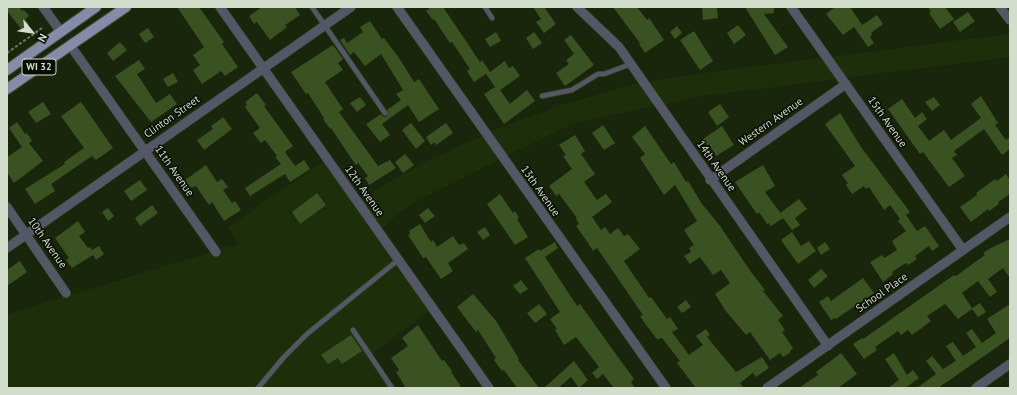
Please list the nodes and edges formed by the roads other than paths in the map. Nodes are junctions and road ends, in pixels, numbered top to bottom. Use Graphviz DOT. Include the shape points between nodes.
graph roads {
  1 [pos="43,7"];
  2 [pos="96,7"];
  3 [pos="126,7"];
  4 [pos="220,7"];
  5 [pos="312,7"];
  6 [pos="351,7"];
  7 [pos="397,7"];
  8 [pos="485,7"];
  9 [pos="577,7"];
  10 [pos="792,7"];
  11 [pos="1000,7"];
  12 [pos="492,18"];
  13 [pos="1010,20"];
  14 [pos="325,25"];
  15 [pos="61,32"];
  16 [pos="70,45"];
  17 [pos="631,64"];
  18 [pos="263,68"];
  19 [pos="7,70"];
  20 [pos="846,84"];
  21 [pos="7,89"];
  22 [pos="542,96"];
  23 [pos="385,113"];
  24 [pos="145,151"];
  25 [pos="710,180"];
  26 [pos="7,207"];
  27 [pos="1010,217"];
  28 [pos="26,234"];
  29 [pos="7,248"];
  30 [pos="963,250"];
  31 [pos="216,252"];
  32 [pos="398,260"];
  33 [pos="66,293"];
  34 [pos="353,330"];
  35 [pos="828,346"];
  36 [pos="1010,364"];
  37 [pos="258,388"];
  38 [pos="392,388"];
  39 [pos="489,388"];
  40 [pos="666,388"];
  41 [pos="767,388"];
  42 [pos="976,388"];
  1 -- 15 [label="street"];
  2 -- 15 [label="main road, WI 32"];
  3 -- 16 [label="main road, WI 32"];
  4 -- 18 [label="street, 12th Avenue"];
  5 -- 14 [label="lane"];
  6 -- 14 [label="street, Clinton Street"];
  7 -- 40 [label="street, 13th Avenue"];
  8 -- 12 [label="lane"];
  9 -- 17 [label="street, 14th Avenue" via="619,47"];
  10 -- 20 [label="street, 15th Avenue"];
  11 -- 13 [label="street"];
  14 -- 18 [label="street, Clinton Street"];
  14 -- 23 [label="lane"];
  15 -- 19 [label="main road, WI 32"];
  16 -- 21 [label="main road, WI 32"];
  16 -- 24 [label="street, 11th Avenue"];
  17 -- 22 [label="lane" via="598,74 572,90"];
  17 -- 25 [label="street, 14th Avenue"];
  18 -- 24 [label="street, Clinton Street"];
  18 -- 32 [label="street, 12th Avenue"];
  20 -- 25 [label="street, Western Avenue"];
  20 -- 30 [label="street, 15th Avenue"];
  24 -- 28 [label="street, Clinton Street"];
  24 -- 31 [label="street, 11th Avenue"];
  25 -- 35 [label="street, 14th Avenue"];
  26 -- 28 [label="street, 10th Avenue"];
  27 -- 30 [label="street, School Place"];
  28 -- 29 [label="street, Clinton Street"];
  28 -- 33 [label="street, 10th Avenue"];
  30 -- 35 [label="street, School Place"];
  32 -- 37 [label="lane" via="307,334"];
  32 -- 39 [label="street, 12th Avenue"];
  34 -- 38 [label="lane"];
  35 -- 41 [label="street, School Place"];
  36 -- 42 [label="street"];
}
